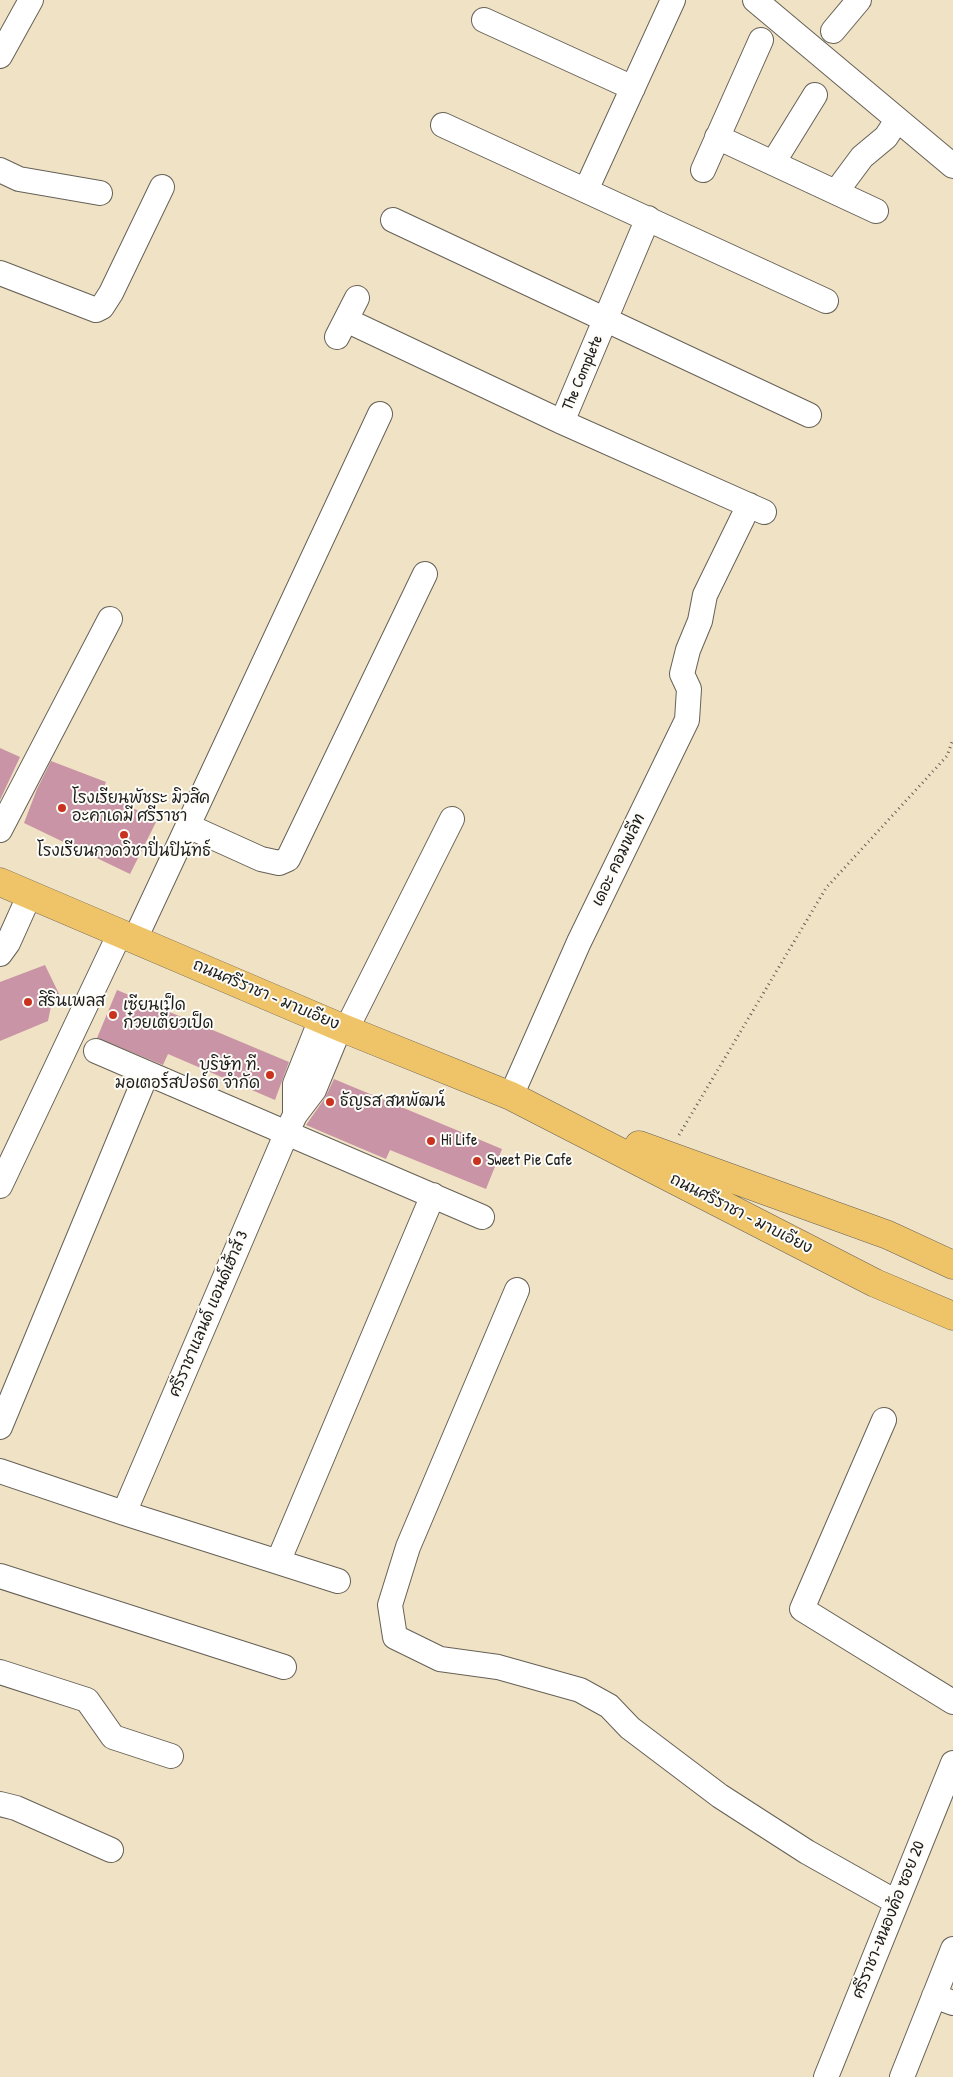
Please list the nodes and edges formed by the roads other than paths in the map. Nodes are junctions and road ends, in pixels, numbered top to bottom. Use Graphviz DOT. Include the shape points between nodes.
graph roads {
  1 [pos="31,0"];
  2 [pos="673,0"];
  3 [pos="755,0"];
  4 [pos="858,0"];
  5 [pos="484,20"];
  6 [pos="833,31"];
  7 [pos="761,40"];
  8 [pos="0,56"];
  9 [pos="633,88"];
  10 [pos="815,95"];
  11 [pos="890,115"];
  12 [pos="443,125"];
  13 [pos="717,137"];
  14 [pos="772,163"];
  15 [pos="953,166"];
  16 [pos="0,170"];
  17 [pos="702,170"];
  18 [pos="162,187"];
  19 [pos="586,190"];
  20 [pos="836,192"];
  21 [pos="100,193"];
  22 [pos="876,211"];
  23 [pos="648,218"];
  24 [pos="393,220"];
  25 [pos="0,273"];
  26 [pos="357,298"];
  27 [pos="826,301"];
  28 [pos="605,320"];
  29 [pos="380,414"];
  30 [pos="809,415"];
  31 [pos="562,422"];
  32 [pos="425,574"];
  33 [pos="110,619"];
  34 [pos="700,620"];
  35 [pos="452,819"];
  36 [pos="188,826"];
  37 [pos="0,830"];
  38 [pos="0,882"];
  39 [pos="30,894"];
  40 [pos="127,936"];
  41 [pos="0,954"];
  42 [pos="336,1026"];
  43 [pos="96,1051"];
  44 [pos="148,1073"];
  45 [pos="521,1102"];
  46 [pos="291,1124"];
  47 [pos="0,1186"];
  48 [pos="433,1195"];
  49 [pos="482,1217"];
  50 [pos="953,1265"];
  51 [pos="517,1290"];
  52 [pos="953,1316"];
  53 [pos="884,1420"];
  54 [pos="0,1427"];
  55 [pos="0,1471"];
  56 [pos="124,1513"];
  57 [pos="278,1562"];
  58 [pos="0,1576"];
  59 [pos="338,1581"];
  60 [pos="284,1667"];
  61 [pos="0,1672"];
  62 [pos="953,1702"];
  63 [pos="171,1756"];
  64 [pos="953,1764"];
  65 [pos="0,1804"];
  66 [pos="111,1850"];
  67 [pos="896,1902"];
  68 [pos="953,1949"];
  69 [pos="944,1999"];
  70 [pos="826,2077"];
  71 [pos="902,2077"];
  1 -- 8 [label="street"];
  2 -- 9 [label="street"];
  3 -- 11 [label="street"];
  4 -- 6 [label="street"];
  5 -- 9 [label="street"];
  7 -- 13 [label="street"];
  9 -- 19 [label="street"];
  10 -- 14 [label="street"];
  11 -- 15 [label="street"];
  11 -- 20 [label="street" via="886,137 862,157"];
  12 -- 19 [label="street"];
  13 -- 14 [label="street"];
  13 -- 17 [label="street"];
  14 -- 20 [label="street"];
  16 -- 21 [label="street" via="25,181"];
  18 -- 25 [label="street" via="111,293 96,310"];
  19 -- 23 [label="street"];
  20 -- 22 [label="street"];
  23 -- 27 [label="street"];
  23 -- 28 [label="street, The Complete"];
  24 -- 28 [label="street"];
  26 -- 31 [label="street" via="341,329"];
  28 -- 30 [label="street"];
  28 -- 31 [label="street, The Complete"];
  29 -- 36 [label="street"];
  31 -- 34 [label="street, The Complete" via="756,509 705,595"];
  32 -- 36 [label="street" via="288,859 279,863 261,859"];
  33 -- 37 [label="street"];
  34 -- 45 [label="street, เดอะ คอมพลีท" via="682,674 689,690 687,720 579,942"];
  35 -- 42 [label="street, ศรีราชาแลนด์ แอนด์เฮ้าส์ 3"];
  36 -- 40 [label="street"];
  38 -- 39 [label="main road, ถนนศรีราชา - มาบเอียง"];
  39 -- 40 [label="main road, ถนนศรีราชา - มาบเอียง"];
  39 -- 41 [label="street"];
  40 -- 42 [label="main road, ถนนศรีราชา - มาบเอียง"];
  40 -- 47 [label="street"];
  42 -- 45 [label="main road, ถนนศรีราชา - มาบเอียง"];
  42 -- 46 [label="street, ศรีราชาแลนด์ แอนด์เฮ้าส์ 3" via="295,1084"];
  43 -- 44 [label="street"];
  44 -- 46 [label="street"];
  44 -- 54 [label="street"];
  45 -- 50 [label="main road, ถนนศรีราชา - มาบเอียง" via="888,1235"];
  45 -- 52 [label="main road, ถนนศรีราชา - มาบเอียง" via="875,1283"];
  46 -- 48 [label="street"];
  46 -- 56 [label="street, ศรีราชาแลนด์ แอนด์เฮ้าส์ 3"];
  48 -- 49 [label="street"];
  48 -- 57 [label="street"];
  51 -- 67 [label="street" via="408,1547 390,1605 394,1637 440,1659 498,1667 580,1690 610,1706 630,1728 720,1796 807,1852"];
  53 -- 62 [label="street" via="802,1609"];
  55 -- 56 [label="street"];
  56 -- 57 [label="street"];
  57 -- 59 [label="street"];
  58 -- 60 [label="street"];
  61 -- 63 [label="street" via="87,1700 113,1737"];
  64 -- 67 [label="street, ศรีราชา-หนองค้อ ซอย 20"];
  65 -- 66 [label="street"];
  67 -- 70 [label="street, ศรีราชา-หนองค้อ ซอย 20"];
  68 -- 69 [label="street"];
  69 -- 71 [label="street"];
}
